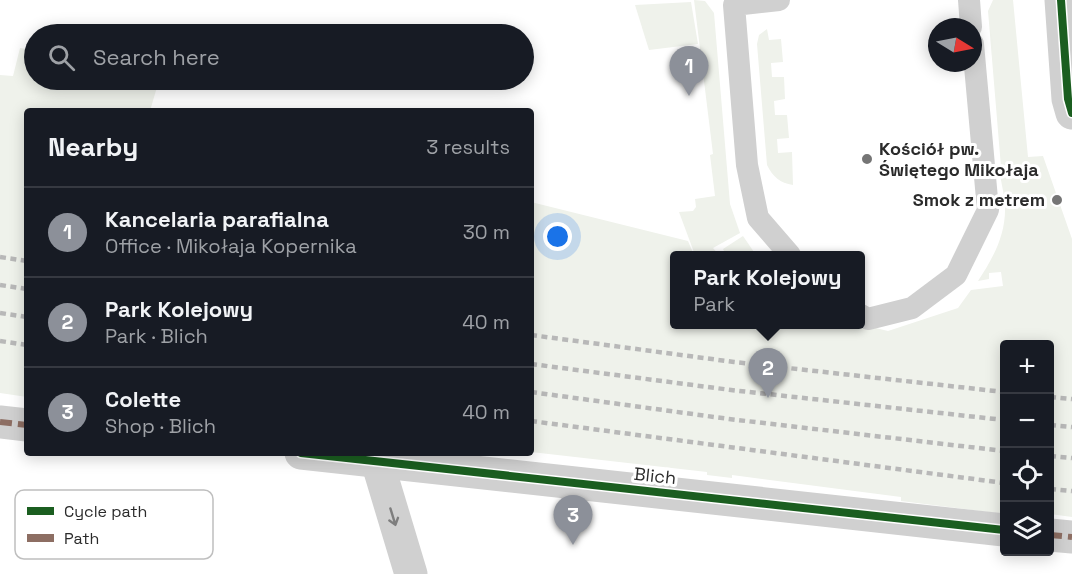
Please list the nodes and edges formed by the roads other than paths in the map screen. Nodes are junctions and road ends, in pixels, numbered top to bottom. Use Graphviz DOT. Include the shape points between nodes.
graph roads {
  1 [pos="779,0"];
  2 [pos="969,0"];
  3 [pos="1061,0"];
  4 [pos="970,18"];
  5 [pos="976,72"];
  6 [pos="1072,112"];
  7 [pos="787,251"];
  8 [pos="865,317"];
  9 [pos="0,422"];
  10 [pos="24,425"];
  11 [pos="330,456"];
  12 [pos="377,461"];
  13 [pos="1000,529"];
  14 [pos="1054,535"];
  15 [pos="1072,537"];
  16 [pos="411,574"];
  1 -- 7 [label="lane" via="734,5 747,165 758,218"];
  2 -- 4 [label="lane"];
  3 -- 6 [label="street"];
  5 -- 8 [label="lane" via="988,210 956,275 912,308"];
  9 -- 10 [label="street"];
  11 -- 12 [label="street, Blich"];
  12 -- 13 [label="street, Blich"];
  12 -- 16 [label="street, one-way"];
  14 -- 15 [label="street"];
}
